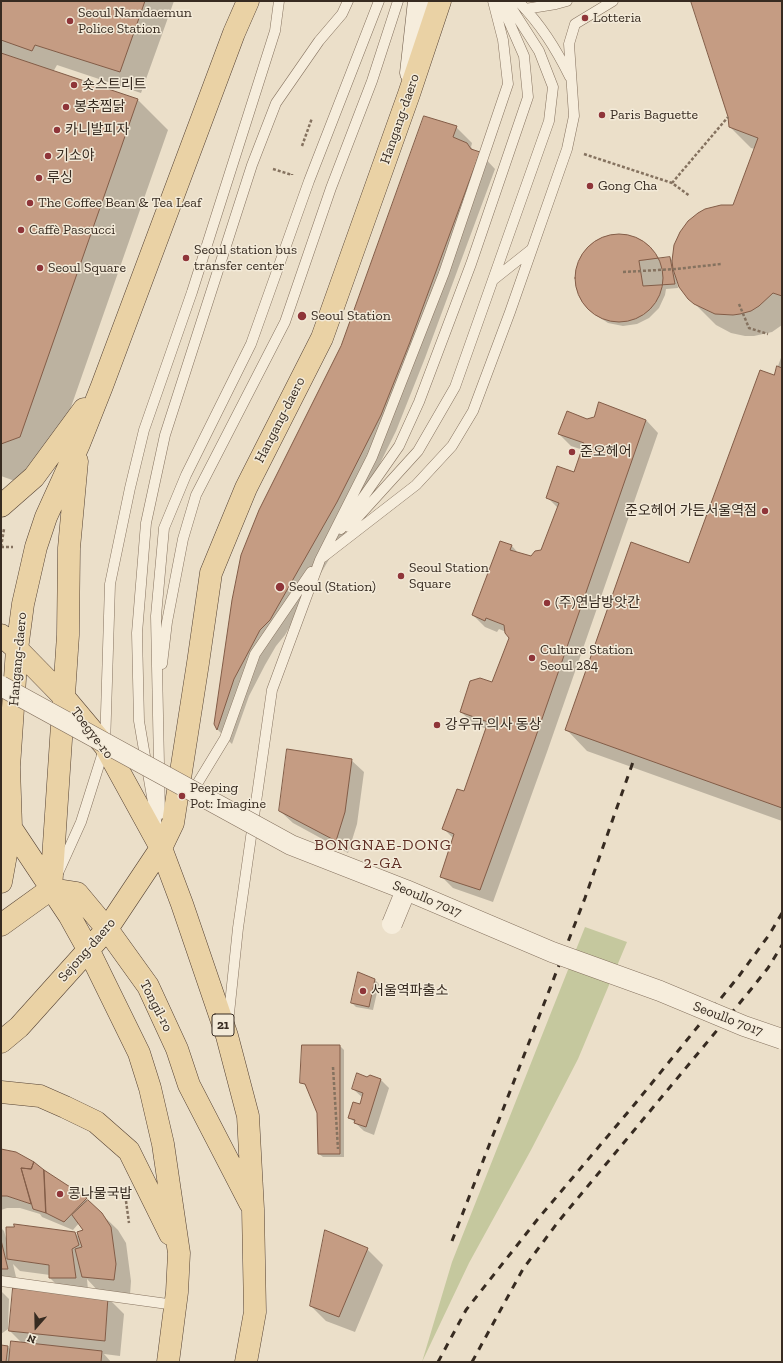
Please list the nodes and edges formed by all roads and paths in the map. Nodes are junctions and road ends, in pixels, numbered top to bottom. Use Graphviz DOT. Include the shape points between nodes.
graph roads {
  1 [pos="248,1"];
  2 [pos="279,1"];
  3 [pos="348,1"];
  4 [pos="379,1"];
  5 [pos="398,1"];
  6 [pos="418,1"];
  7 [pos="440,1"];
  8 [pos="493,1"];
  9 [pos="500,1"];
  10 [pos="507,1"];
  11 [pos="518,1"];
  12 [pos="566,1"];
  13 [pos="613,1"];
  14 [pos="525,9"];
  15 [pos="572,80"];
  16 [pos="409,94"];
  17 [pos="728,117"];
  18 [pos="586,154"];
  19 [pos="272,169"];
  20 [pos="292,175"];
  21 [pos="672,184"];
  22 [pos="690,196"];
  23 [pos="532,249"];
  24 [pos="721,264"];
  25 [pos="623,272"];
  26 [pos="492,280"];
  27 [pos="739,304"];
  28 [pos="768,334"];
  29 [pos="102,386"];
  30 [pos="79,444"];
  31 [pos="3,516"];
  32 [pos="1,547"];
  33 [pos="13,547"];
  34 [pos="320,560"];
  35 [pos="9,642"];
  36 [pos="1,686"];
  37 [pos="63,696"];
  38 [pos="157,700"];
  39 [pos="105,746"];
  40 [pos="6,820"];
  41 [pos="173,822"];
  42 [pos="161,848"];
  43 [pos="1,882"];
  44 [pos="51,889"];
  45 [pos="406,890"];
  46 [pos="392,924"];
  47 [pos="1,925"];
  48 [pos="108,929"];
  49 [pos="89,951"];
  50 [pos="227,1036"];
  51 [pos="782,1039"];
  52 [pos="1,1042"];
  53 [pos="333,1067"];
  54 [pos="1,1092"];
  55 [pos="338,1149"];
  56 [pos="127,1204"];
  57 [pos="253,1209"];
  58 [pos="129,1223"];
  59 [pos="179,1253"];
  60 [pos="1,1281"];
  61 [pos="175,1305"];
  62 [pos="168,1362"];
  63 [pos="246,1362"];
  1 -- 29 [label="main road, Hangang-daero"];
  2 -- 39 [label="lane" via="275,31 192,292 144,430 130,488 110,584"];
  3 -- 42 [label="lane" via="342,14 319,41 276,103 252,164 165,436 146,523 137,633 138,721"];
  4 -- 38 [label="lane" via="308,181 251,344 186,475 164,528 156,616"];
  5 -- 38 [label="lane" via="372,81 284,322 196,495 182,539 167,622"];
  6 -- 16 [label="street"];
  7 -- 16 [label="main road, Hangang-daero"];
  8 -- 34 [label="lane" via="503,40 508,84 444,273 375,450"];
  9 -- 34 [label="lane" via="524,56 528,97 471,264 419,402 399,446"];
  10 -- 26 [label="lane" via="539,51 552,87 549,121"];
  11 -- 14 [label="lane"];
  12 -- 14 [label="lane"];
  13 -- 15 [label="lane" via="575,24 570,44"];
  14 -- 15 [label="lane" via="539,24"];
  15 -- 23 [label="lane" via="574,116 567,149"];
  16 -- 41 [label="main road, Hangang-daero" via="322,338 246,488 211,573"];
  17 -- 21 [label="path"];
  18 -- 21 [label="path"];
  19 -- 20 [label="path"];
  21 -- 22 [label="path"];
  23 -- 26 [label="lane"];
  23 -- 34 [label="lane" via="473,411 452,446 416,485"];
  24 -- 25 [label="path"];
  26 -- 34 [label="lane" via="455,386 418,451"];
  27 -- 28 [label="path" via="750,328"];
  29 -- 30 [label="main road, Hangang-daero"];
  29 -- 31 [label="main road"];
  30 -- 35 [label="main road, Hangang-daero" via="46,517 36,547 23,604"];
  30 -- 37 [label="main road, Hangang-daero" via="69,548 68,635"];
  31 -- 32 [label="path"];
  32 -- 33 [label="path"];
  34 -- 41 [label="lane" via="254,654 225,738"];
  34 -- 50 [label="lane" via="272,690 238,928"];
  35 -- 37 [label="main road, Toegye-ro"];
  35 -- 40 [label="main road, Hangang-daero" via="9,768"];
  36 -- 45 [label="street, Seoullo 7017, bridge" via="291,845"];
  37 -- 39 [label="main road, Toegye-ro"];
  37 -- 44 [label="main road, Hangang-daero"];
  38 -- 42 [label="lane"];
  39 -- 42 [label="main road, Toegye-ro"];
  39 -- 44 [label="lane" via="81,822"];
  40 -- 43 [label="main road, Hangang-daero"];
  40 -- 44 [label="main road"];
  41 -- 42 [label="main road, Hangang-daero"];
  42 -- 48 [label="main road, Sejong-daero"];
  42 -- 50 [label="main road, Tongil-ro / 21"];
  44 -- 47 [label="main road"];
  44 -- 48 [label="main road, Tongil-ro" via="77,894"];
  44 -- 49 [label="main road"];
  45 -- 46 [label="street, bridge"];
  45 -- 51 [label="street, Seoullo 7017, bridge" via="552,952"];
  48 -- 49 [label="main road, Sejong-daero"];
  48 -- 57 [label="main road, Tongil-ro" via="148,986 177,1050 189,1085"];
  49 -- 52 [label="main road, Sejong-daero"];
  49 -- 59 [label="main road" via="139,1053 150,1088 163,1144"];
  50 -- 57 [label="main road, Tongil-ro / 21" via="248,1116"];
  53 -- 55 [label="path"];
  54 -- 59 [label="main road" via="40,1096 65,1106 96,1122 129,1151"];
  56 -- 58 [label="path"];
  57 -- 63 [label="main road, Tongil-ro / 21" via="255,1312"];
  59 -- 61 [label="main road"];
  60 -- 61 [label="lane"];
  61 -- 62 [label="main road"];
}
